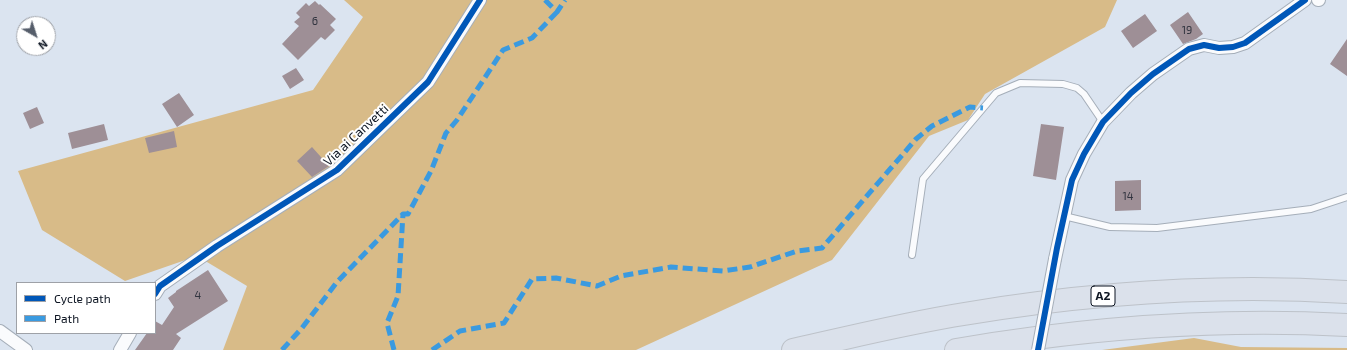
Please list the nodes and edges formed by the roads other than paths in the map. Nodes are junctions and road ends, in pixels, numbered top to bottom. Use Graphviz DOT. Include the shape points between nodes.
graph roads {
  1 [pos="480,0"];
  2 [pos="1304,1"];
  3 [pos="1103,122"];
  4 [pos="1347,197"];
  5 [pos="1064,216"];
  6 [pos="912,255"];
  7 [pos="156,292"];
  8 [pos="1347,292"];
  9 [pos="1347,326"];
  10 [pos="894,327"];
  11 [pos="0,330"];
  12 [pos="129,334"];
  13 [pos="862,342"];
  14 [pos="26,350"];
  15 [pos="120,350"];
  16 [pos="793,350"];
  17 [pos="956,350"];
  18 [pos="1038,350"];
  1 -- 7 [label="street, Via ai Canvetti" via="428,82 337,170 217,246 160,286"];
  2 -- 3 [label="street" via="1245,43 1233,47 1204,45 1189,49 1153,74"];
  3 -- 5 [label="street" via="1072,180"];
  3 -- 6 [label="lane" via="1084,94 1077,88 1063,84 1020,83 996,94 923,179"];
  4 -- 5 [label="lane" via="1312,209 1157,228 1110,228"];
  5 -- 18 [label="street, bridge"];
  8 -- 10 [label="highway, A2" via="1251,289 1128,294 1004,308"];
  9 -- 17 [label="highway" via="1247,323 1166,325 1062,334"];
  10 -- 13 [label="lane"];
  10 -- 16 [label="highway, A2"];
  11 -- 14 [label="street"];
  12 -- 15 [label="street"];
}
